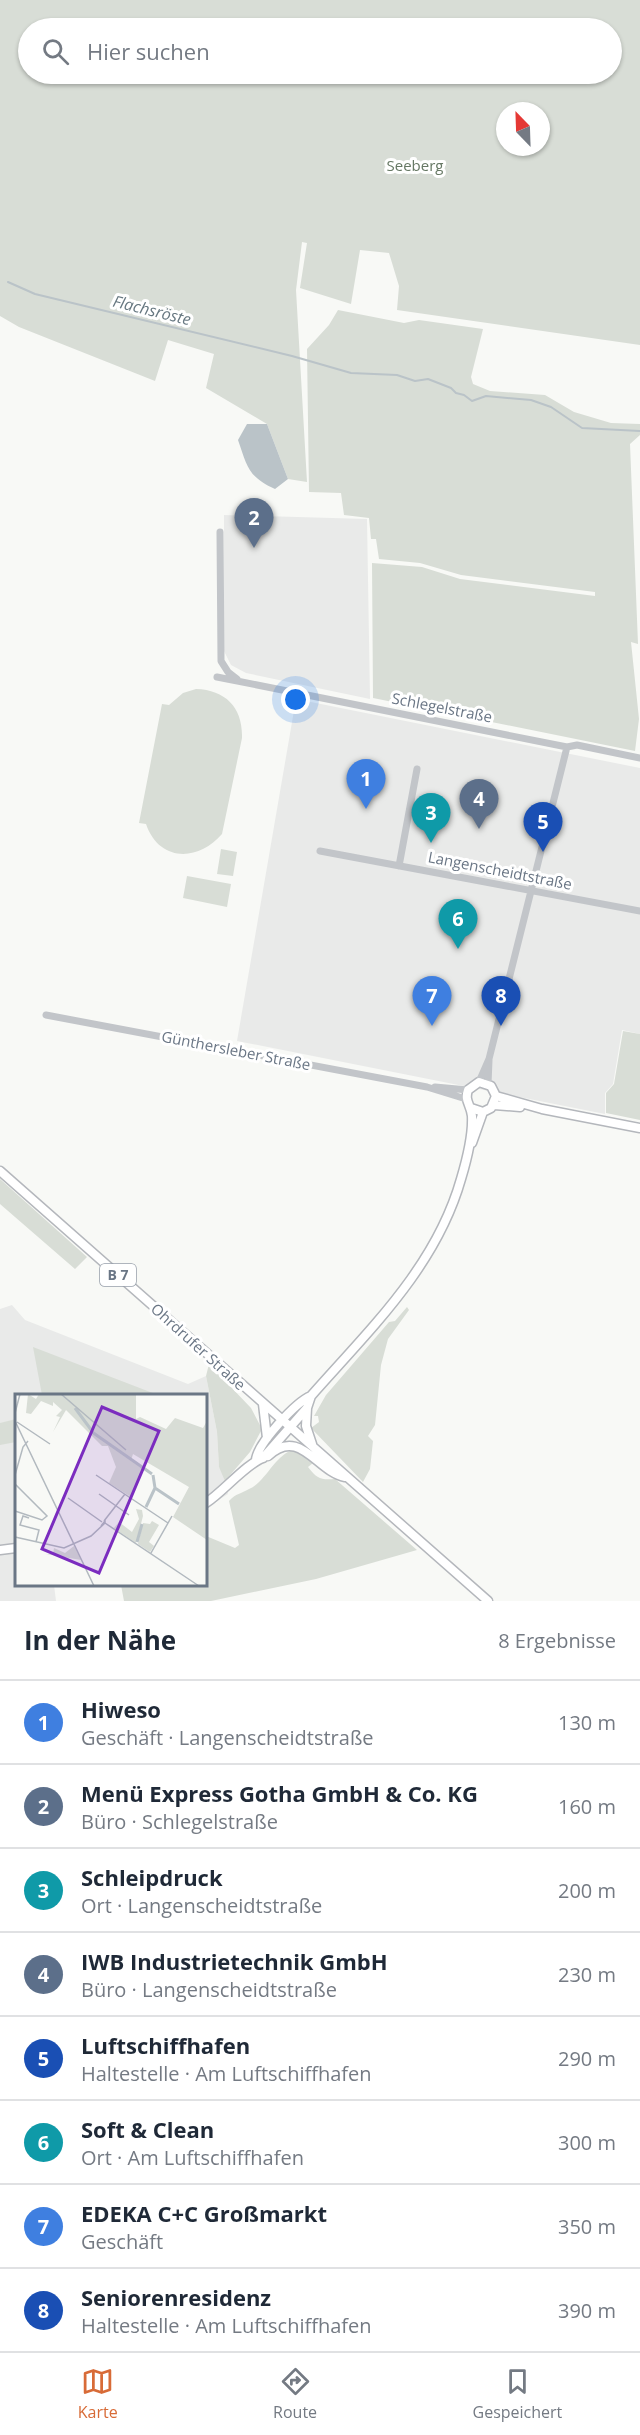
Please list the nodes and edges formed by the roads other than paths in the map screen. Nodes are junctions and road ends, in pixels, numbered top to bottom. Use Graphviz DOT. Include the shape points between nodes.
graph roads {
  1 [pos="220,532"];
  2 [pos="216,677"];
  3 [pos="239,681"];
  4 [pos="567,747"];
  5 [pos="640,758"];
  6 [pos="417,769"];
  7 [pos="320,851"];
  8 [pos="399,866"];
  9 [pos="530,891"];
  10 [pos="640,911"];
  11 [pos="46,1015"];
  12 [pos="484,1083"];
  13 [pos="467,1095"];
  14 [pos="495,1100"];
  15 [pos="471,1108"];
  16 [pos="483,1112"];
  17 [pos="640,1128"];
  18 [pos="468,1149"];
  19 [pos="0,1171"];
  20 [pos="311,1396"];
  21 [pos="263,1404"];
  22 [pos="306,1408"];
  23 [pos="286,1423"];
  24 [pos="267,1438"];
  25 [pos="312,1444"];
  26 [pos="256,1460"];
  27 [pos="348,1478"];
  28 [pos="229,1486"];
  29 [pos="207,1502"];
  30 [pos="15,1548"];
  31 [pos="0,1550"];
  32 [pos="488,1601"];
  1 -- 3 [label="street" via="221,661"];
  2 -- 3 [label="street, Schlegelstraße"];
  3 -- 4 [label="street, Schlegelstraße"];
  4 -- 5 [label="street, Schlegelstraße"];
  4 -- 9 [label="street"];
  6 -- 8 [label="street"];
  7 -- 8 [label="street, Langenscheidtstraße"];
  8 -- 9 [label="street, Langenscheidtstraße"];
  9 -- 10 [label="street, Langenscheidtstraße"];
  9 -- 12 [label="street"];
  11 -- 13 [label="street, Günthersleber Straße"];
  12 -- 13 [label="main road"];
  12 -- 14 [label="main road"];
  13 -- 15 [label="main road"];
  14 -- 16 [label="main road"];
  14 -- 17 [label="main road"];
  15 -- 16 [label="main road"];
  15 -- 18 [label="main road"];
  16 -- 18 [label="main road"];
  18 -- 20 [label="main road" via="450,1211 423,1264 400,1297"];
  19 -- 21 [label="main road, Ohrdrufer Straße / B 7"];
  20 -- 22 [label="main road"];
  20 -- 23 [label="main road" via="304,1399"];
  21 -- 23 [label="main road, Ohrdrufer Straße / B 7"];
  21 -- 24 [label="main road"];
  22 -- 23 [label="main road"];
  22 -- 25 [label="main road"];
  23 -- 24 [label="main road"];
  23 -- 25 [label="main road, B 7"];
  23 -- 26 [label="main road" via="263,1458"];
  24 -- 26 [label="main road" via="256,1453"];
  25 -- 27 [label="main road, B 7"];
  26 -- 28 [label="main road"];
  27 -- 28 [label="main road" via="291,1446 272,1452 246,1477"];
  27 -- 32 [label="main road, B 7"];
  28 -- 29 [label="main road"];
  30 -- 31 [label="main road"];
}
